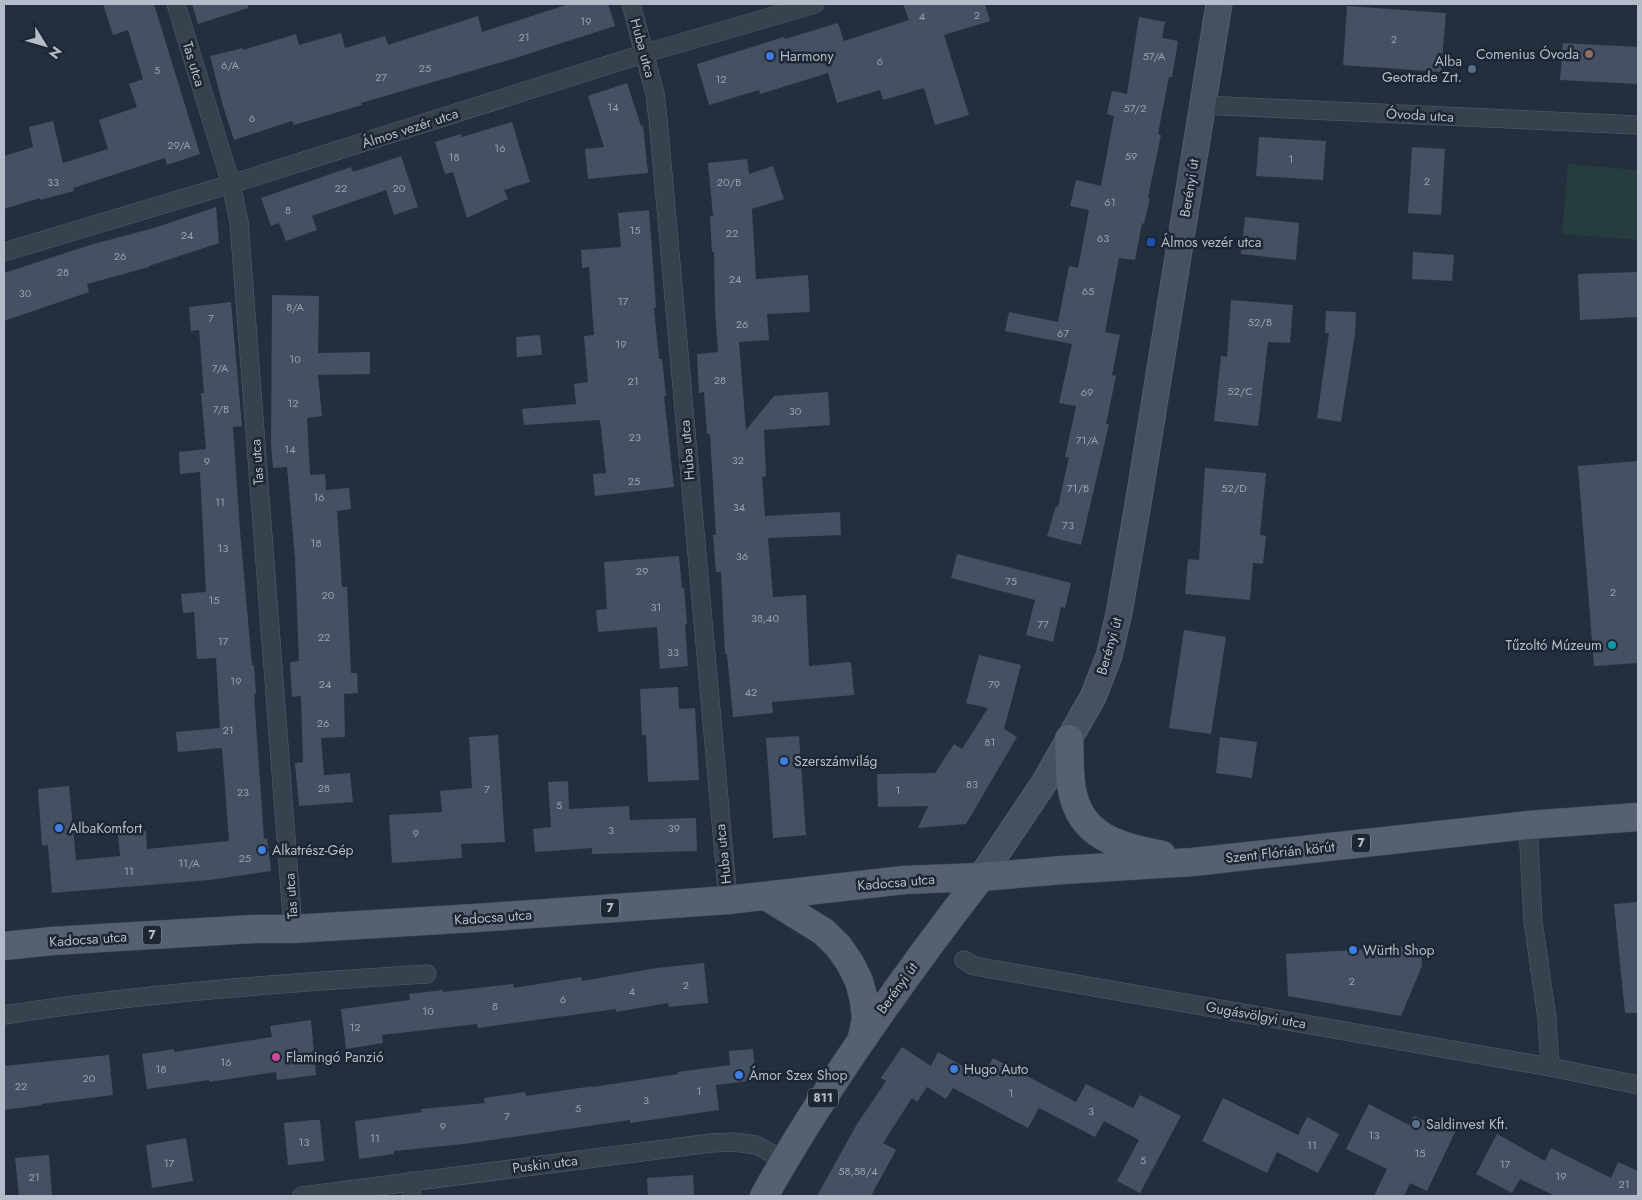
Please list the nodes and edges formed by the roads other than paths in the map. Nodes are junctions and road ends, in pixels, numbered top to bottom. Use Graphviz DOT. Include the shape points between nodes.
graph roads {
  1 [pos="176,4"];
  2 [pos="631,4"];
  3 [pos="815,4"];
  4 [pos="1219,4"];
  5 [pos="646,53"];
  6 [pos="1202,104"];
  7 [pos="1638,126"];
  8 [pos="230,184"];
  9 [pos="4,252"];
  10 [pos="1069,739"];
  11 [pos="1638,817"];
  12 [pos="1528,825"];
  13 [pos="1193,862"];
  14 [pos="981,877"];
  15 [pos="766,896"];
  16 [pos="728,900"];
  17 [pos="293,929"];
  18 [pos="4,946"];
  19 [pos="964,960"];
  20 [pos="426,974"];
  21 [pos="4,1015"];
  22 [pos="862,1037"];
  23 [pos="1550,1067"];
  24 [pos="1638,1084"];
  25 [pos="784,1160"];
  26 [pos="412,1189"];
  27 [pos="302,1196"];
  28 [pos="764,1196"];
  1 -- 8 [label="street, Tas utca"];
  2 -- 5 [label="street, Huba utca"];
  3 -- 5 [label="street, Álmos vezér utca"];
  4 -- 6 [label="main road, Berényi út"];
  5 -- 8 [label="street, Álmos vezér utca"];
  5 -- 16 [label="street, Huba utca" via="656,94"];
  6 -- 7 [label="street, Óvoda utca"];
  6 -- 10 [label="main road, Berényi út" via="1119,613 1109,656 1093,696"];
  8 -- 9 [label="street, Álmos vezér utca"];
  8 -- 17 [label="street, Tas utca" via="238,222"];
  10 -- 13 [label="main road" via="1075,803 1089,827 1100,836 1127,847"];
  10 -- 14 [label="main road, Berényi út" via="1026,812"];
  11 -- 12 [label="main road, Szent Flórián körút / 7"];
  12 -- 13 [label="main road, Szent Flórián körút / 7"];
  12 -- 23 [label="street" via="1533,920 1547,1019"];
  13 -- 14 [label="main road, Szent Flórián körút / 7"];
  14 -- 15 [label="main road, Kadocsa utca / 7" via="904,880"];
  14 -- 22 [label="main road, Berényi út / 811"];
  15 -- 16 [label="main road, Kadocsa utca / 7"];
  15 -- 22 [label="main road" via="824,932 850,963 864,1000 866,1020"];
  16 -- 17 [label="main road, Kadocsa utca / 7"];
  17 -- 18 [label="main road, Kadocsa utca / 7"];
  19 -- 23 [label="street, Gugásvölgyi utca" via="974,966"];
  20 -- 21 [label="street" via="260,985"];
  22 -- 25 [label="main road, Berényi út / 811"];
  23 -- 24 [label="street, Gugásvölgyi utca"];
  25 -- 26 [label="street, Puskin utca" via="756,1145 711,1143"];
  25 -- 28 [label="main road, Berényi út / 811"];
  26 -- 27 [label="street, Puskin utca"];
}
